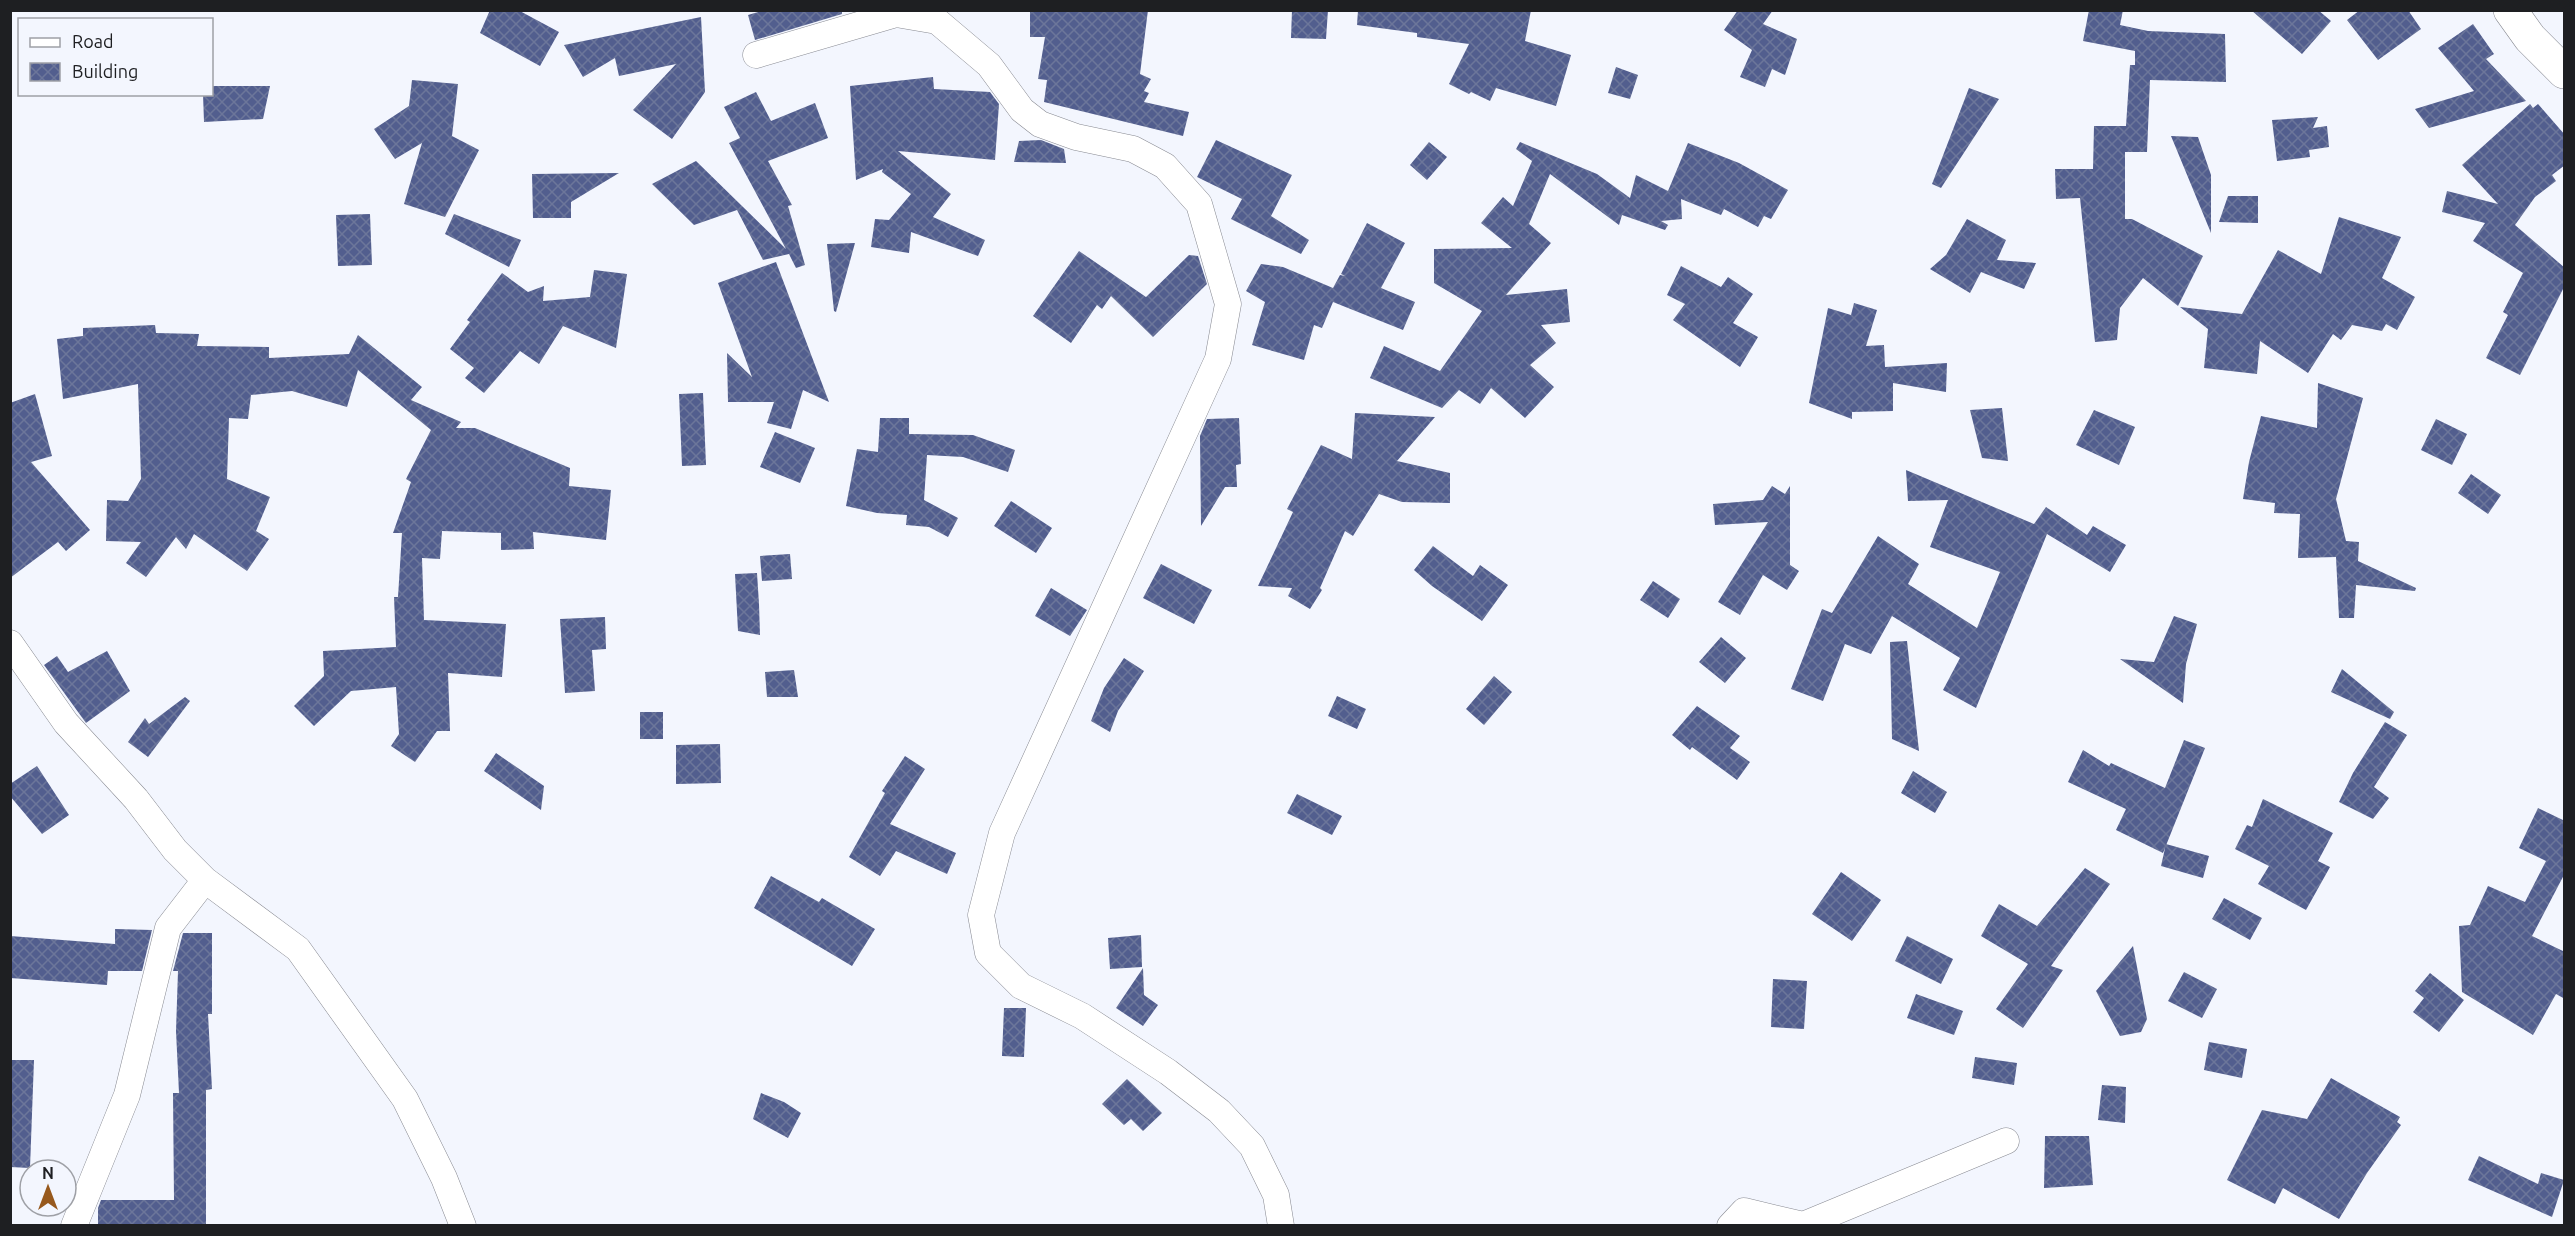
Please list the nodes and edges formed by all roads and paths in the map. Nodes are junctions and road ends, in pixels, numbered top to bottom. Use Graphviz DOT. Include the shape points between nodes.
graph roads {
  1 [pos="2510,10"];
  2 [pos="896,12"];
  3 [pos="756,55"];
  4 [pos="2565,72"];
  5 [pos="10,643"];
  6 [pos="205,880"];
  7 [pos="2006,1141"];
  8 [pos="74,1226"];
  9 [pos="463,1226"];
  10 [pos="1281,1226"];
  11 [pos="1730,1226"];
  1 -- 4 [label="main road" via="2530,38"];
  2 -- 3 [label="street"];
  2 -- 10 [label="street" via="937,21 989,64 1022,110 1040,124 1076,137 1133,149 1165,166 1199,204 1228,304 1218,359 1002,832 981,915 988,953 1021,986 1082,1016 1219,1111 1252,1146 1276,1196"];
  5 -- 6 [label="street" via="66,723"];
  6 -- 8 [label="street" via="168,928 127,1095"];
  6 -- 9 [label="street" via="298,949 405,1099"];
  7 -- 11 [label="street" via="1803,1225 1744,1211"];
}
